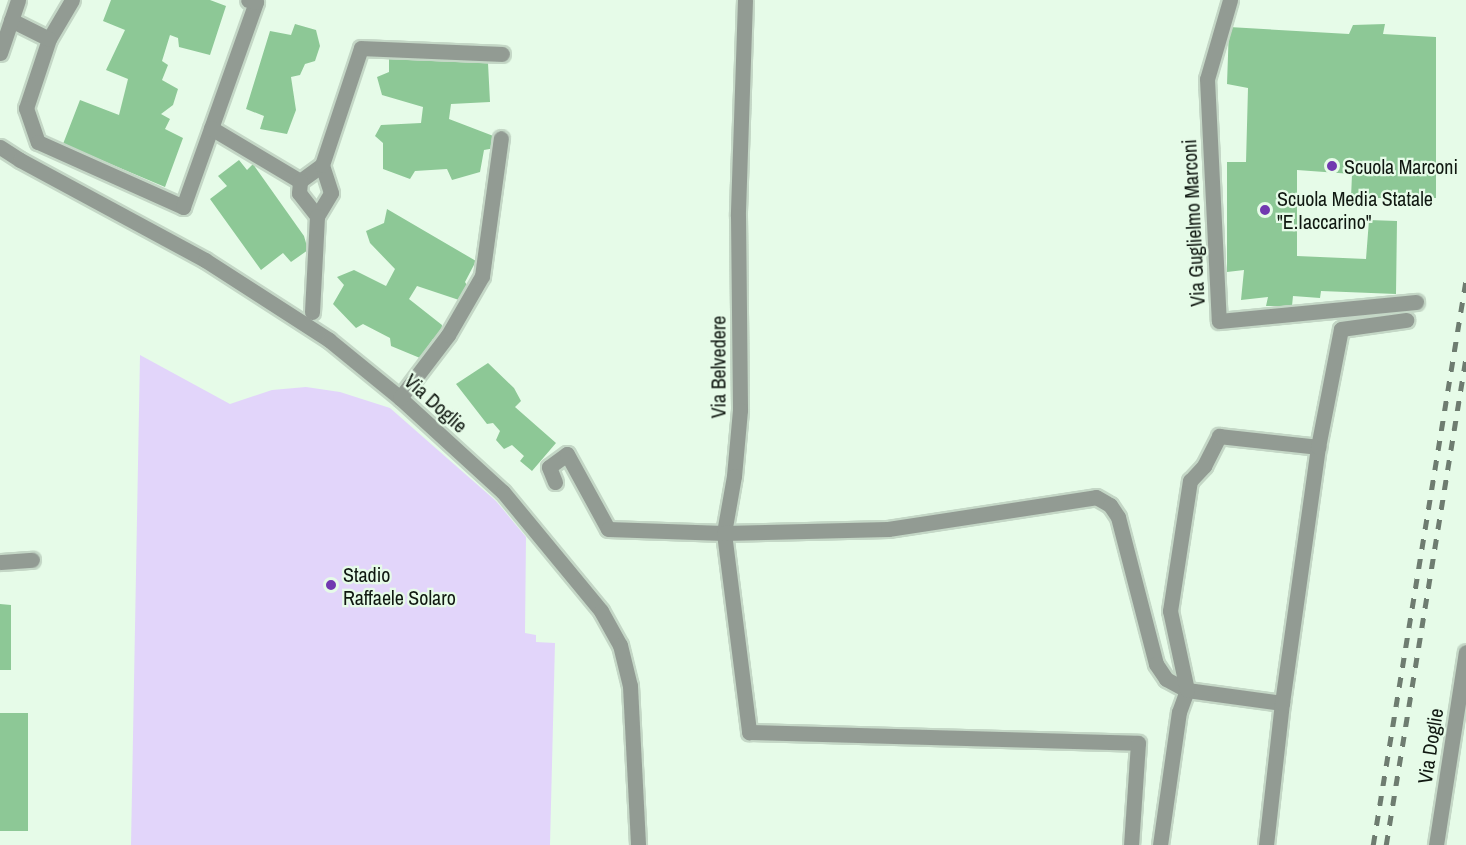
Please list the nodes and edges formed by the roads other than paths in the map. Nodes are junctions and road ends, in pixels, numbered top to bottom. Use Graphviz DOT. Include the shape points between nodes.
graph roads {
  1 [pos="18,0"];
  2 [pos="72,0"];
  3 [pos="248,0"];
  4 [pos="745,0"];
  5 [pos="1230,0"];
  6 [pos="11,20"];
  7 [pos="49,39"];
  8 [pos="0,53"];
  9 [pos="502,54"];
  10 [pos="211,128"];
  11 [pos="501,138"];
  12 [pos="0,147"];
  13 [pos="322,165"];
  14 [pos="300,181"];
  15 [pos="317,216"];
  16 [pos="1416,302"];
  17 [pos="312,312"];
  18 [pos="1406,320"];
  19 [pos="400,398"];
  20 [pos="1318,447"];
  21 [pos="555,482"];
  22 [pos="724,533"];
  23 [pos="32,560"];
  24 [pos="0,562"];
  25 [pos="1466,652"];
  26 [pos="1187,690"];
  27 [pos="1282,703"];
  28 [pos="638,845"];
  29 [pos="1131,845"];
  30 [pos="1160,845"];
  31 [pos="1266,845"];
  32 [pos="1436,845"];
  1 -- 6 [label="street"];
  2 -- 7 [label="street"];
  3 -- 10 [label="street" via="255,2"];
  4 -- 22 [label="street, Via Belvedere" via="738,216 740,410"];
  5 -- 16 [label="street, Via Guglielmo Marconi" via="1208,80 1219,321"];
  6 -- 7 [label="street"];
  6 -- 8 [label="street"];
  7 -- 10 [label="street" via="26,108 38,142 183,207"];
  9 -- 13 [label="street" via="361,48"];
  10 -- 14 [label="street"];
  11 -- 19 [label="street" via="482,276 448,335"];
  12 -- 19 [label="street, Via Doglie" via="205,260 328,340"];
  13 -- 14 [label="street"];
  13 -- 15 [label="street" via="331,194"];
  14 -- 15 [label="street" via="299,193"];
  15 -- 17 [label="street"];
  18 -- 20 [label="street" via="1341,329"];
  19 -- 28 [label="street, Via Doglie" via="502,492 601,611 620,645 630,686"];
  20 -- 26 [label="street" via="1219,436 1204,466 1190,481 1170,611"];
  20 -- 27 [label="street"];
  21 -- 22 [label="street" via="549,467 567,454 608,529"];
  22 -- 26 [label="street" via="888,528 1096,497 1110,505 1118,517 1156,664 1166,679"];
  22 -- 29 [label="street, Via Belvedere" via="749,732 1138,743"];
  23 -- 24 [label="street"];
  25 -- 32 [label="street, Via Doglie"];
  26 -- 27 [label="street"];
  26 -- 30 [label="street" via="1179,712"];
  27 -- 31 [label="street"];
}
